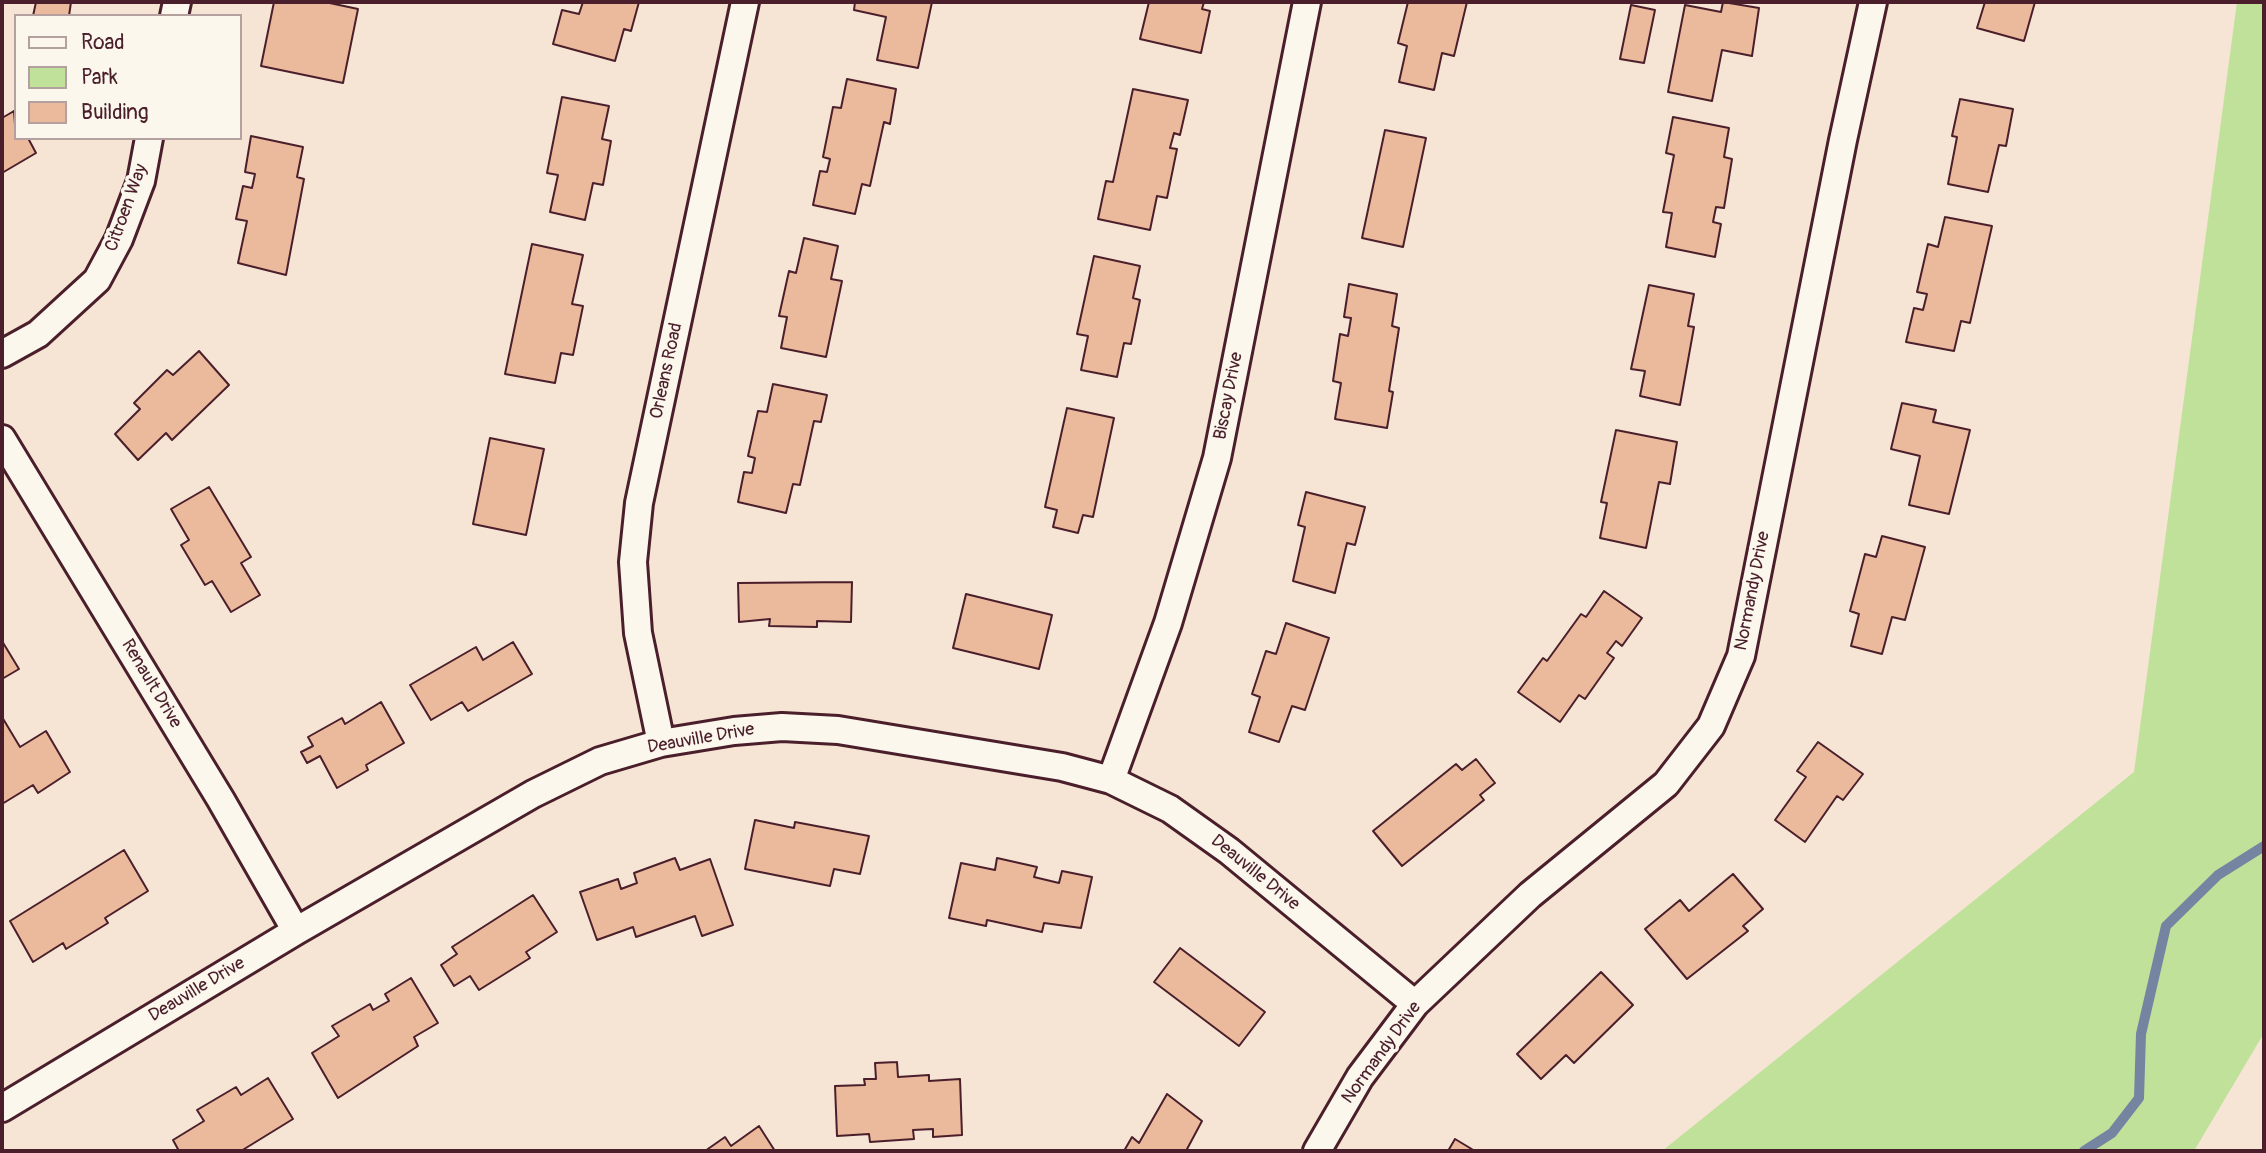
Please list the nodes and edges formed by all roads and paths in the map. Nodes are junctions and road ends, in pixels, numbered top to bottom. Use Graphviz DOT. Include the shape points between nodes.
graph roads {
  1 [pos="745,2"];
  2 [pos="1307,2"];
  3 [pos="1874,2"];
  4 [pos="149,140"];
  5 [pos="2,354"];
  6 [pos="2,439"];
  7 [pos="661,743"];
  8 [pos="1111,780"];
  9 [pos="296,931"];
  10 [pos="1415,1004"];
  11 [pos="2,1108"];
  12 [pos="1317,1151"];
  1 -- 7 [label="street, Orleans Road" via="639,503 633,562 638,633"];
  2 -- 8 [label="street, Biscay Drive" via="1217,458 1168,623"];
  3 -- 10 [label="street, Normandy Drive" via="1741,656 1712,726 1666,784 1530,895"];
  4 -- 5 [label="street, Citroen Way" via="141,181 97,281 38,334"];
  6 -- 9 [label="street, Renault Drive"];
  7 -- 8 [label="street, Deauville Drive" via="782,727 838,730 1062,767"];
  7 -- 9 [label="street, Deauville Drive" via="600,761 533,794"];
  8 -- 10 [label="street, Deauville Drive" via="1170,809 1229,850"];
  9 -- 11 [label="street, Deauville Drive"];
  10 -- 12 [label="street, Normandy Drive" via="1360,1077"];
}
